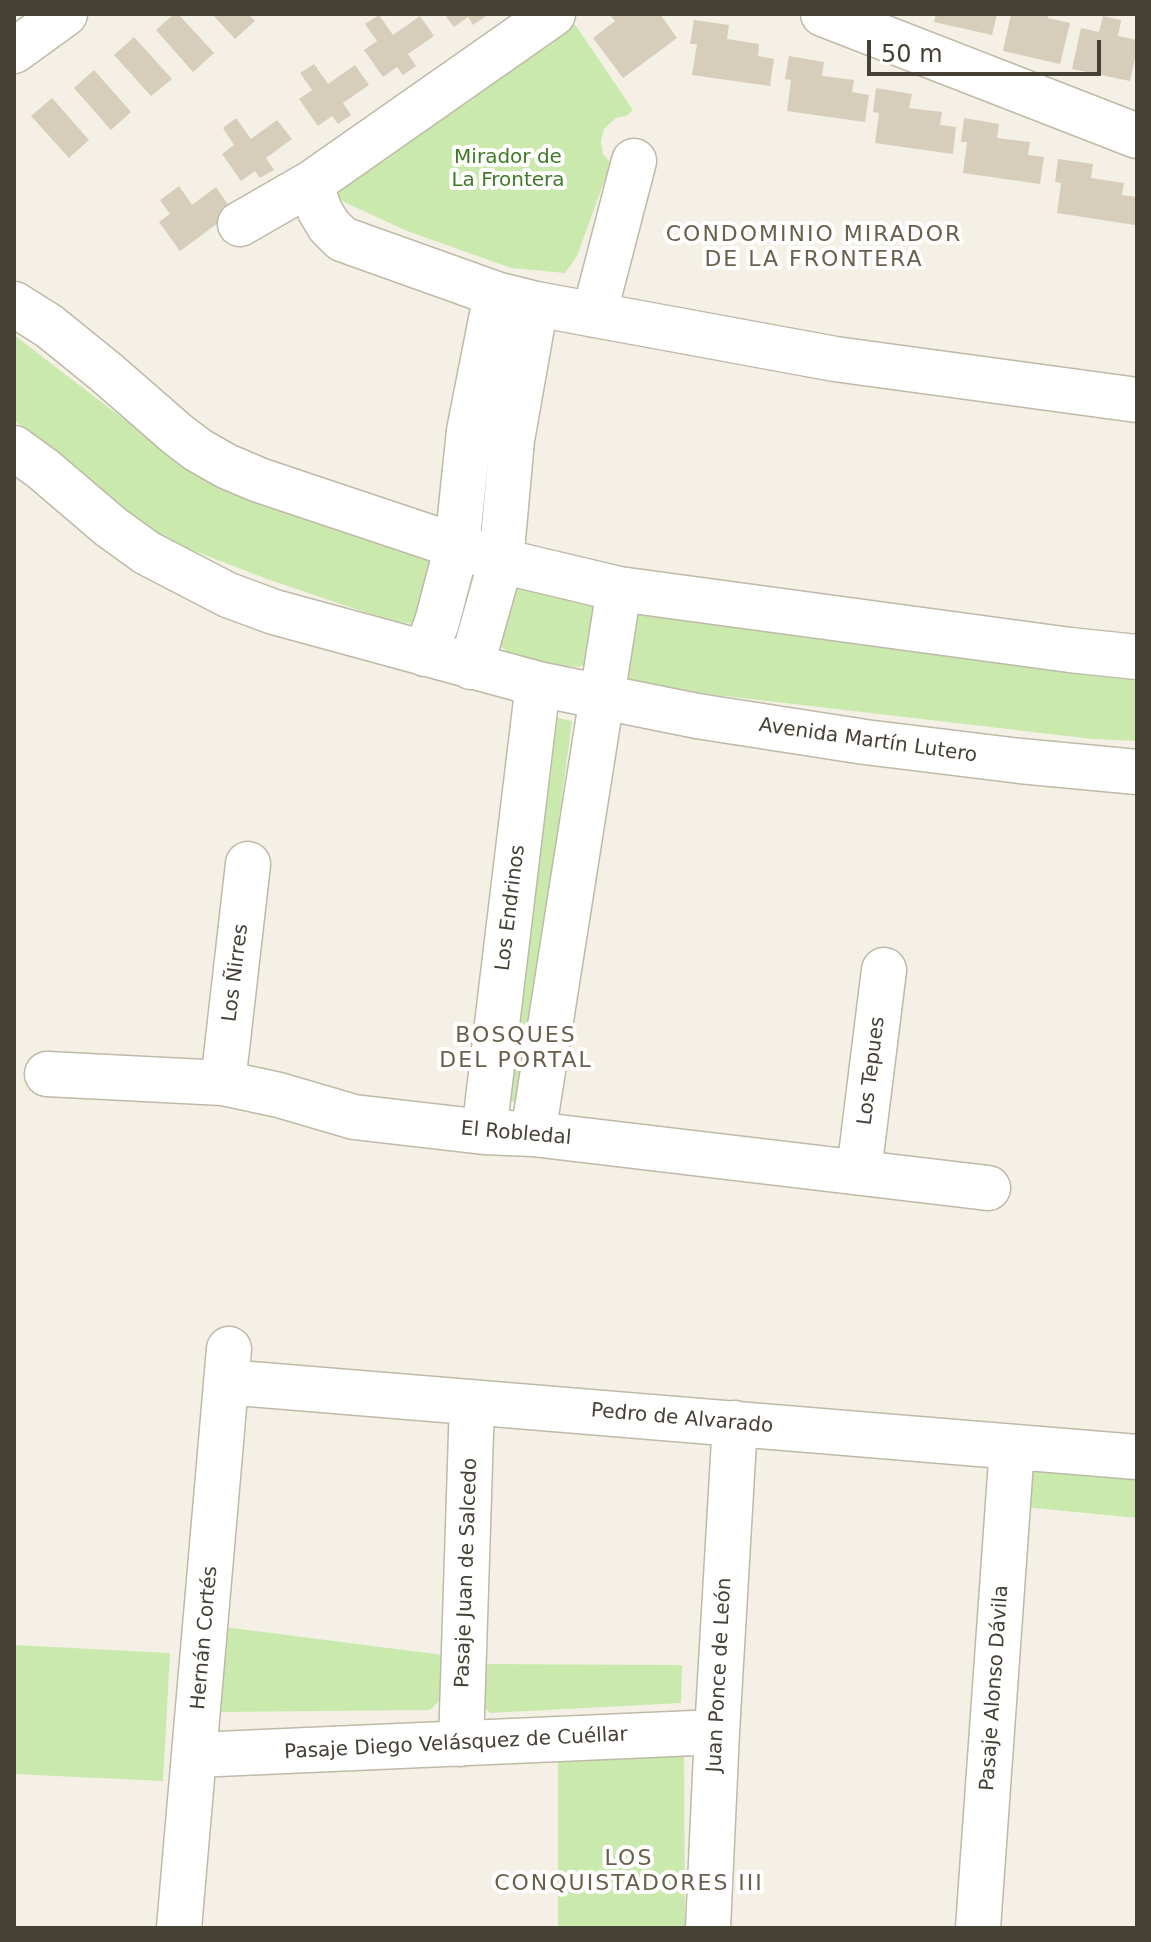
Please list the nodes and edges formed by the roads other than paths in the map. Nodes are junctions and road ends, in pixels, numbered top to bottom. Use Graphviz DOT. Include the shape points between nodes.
graph roads {
  1 [pos="65,14"];
  2 [pos="553,14"];
  3 [pos="823,14"];
  4 [pos="14,51"];
  5 [pos="1137,136"];
  6 [pos="634,161"];
  7 [pos="313,182"];
  8 [pos="240,224"];
  9 [pos="516,299"];
  10 [pos="14,304"];
  11 [pos="594,315"];
  12 [pos="1137,400"];
  13 [pos="469,431"];
  14 [pos="512,440"];
  15 [pos="14,448"];
  16 [pos="457,546"];
  17 [pos="501,561"];
  18 [pos="619,589"];
  19 [pos="425,654"];
  20 [pos="1137,657"];
  21 [pos="471,667"];
  22 [pos="538,684"];
  23 [pos="601,696"];
  24 [pos="1137,772"];
  25 [pos="248,864"];
  26 [pos="884,970"];
  27 [pos="47,1074"];
  28 [pos="223,1083"];
  29 [pos="484,1132"];
  30 [pos="533,1134"];
  31 [pos="859,1171"];
  32 [pos="988,1188"];
  33 [pos="228,1365"];
  34 [pos="472,1402"];
  35 [pos="735,1423"];
  36 [pos="1012,1447"];
  37 [pos="1137,1457"];
  38 [pos="717,1732"];
  39 [pos="461,1744"];
  40 [pos="195,1755"];
  41 [pos="179,1928"];
  42 [pos="708,1928"];
  43 [pos="978,1928"];
  1 -- 4 [label="street"];
  2 -- 7 [label="street"];
  3 -- 5 [label="street"];
  6 -- 11 [label="street"];
  7 -- 8 [label="street"];
  7 -- 9 [label="street" via="320,211 342,239"];
  9 -- 11 [label="street"];
  9 -- 13 [label="street"];
  9 -- 14 [label="street"];
  10 -- 16 [label="street" via="49,326 177,434 226,466"];
  11 -- 12 [label="street" via="835,359"];
  13 -- 14 [label="street"];
  13 -- 16 [label="street"];
  14 -- 17 [label="street"];
  15 -- 19 [label="street, Avenida Martín Lutero" via="129,541 228,595"];
  16 -- 17 [label="street"];
  16 -- 19 [label="street"];
  17 -- 18 [label="street"];
  17 -- 21 [label="street"];
  18 -- 20 [label="street"];
  18 -- 23 [label="street"];
  19 -- 21 [label="street, Avenida Martín Lutero"];
  21 -- 22 [label="street, Avenida Martín Lutero"];
  22 -- 23 [label="street, Avenida Martín Lutero"];
  22 -- 29 [label="street, Los Endrinos"];
  23 -- 24 [label="street, Avenida Martín Lutero" via="865,742"];
  23 -- 30 [label="street"];
  25 -- 28 [label="street, Los Ñirres"];
  26 -- 31 [label="street, Los Tepues"];
  27 -- 28 [label="street, El Robledal"];
  28 -- 29 [label="street, El Robledal" via="354,1117"];
  29 -- 30 [label="street, El Robledal"];
  30 -- 31 [label="street, El Robledal"];
  31 -- 32 [label="street, El Robledal"];
  33 -- 34 [label="street, Pedro de Alvarado"];
  33 -- 40 [label="street, Hernán Cortés"];
  34 -- 35 [label="street, Pedro de Alvarado"];
  34 -- 39 [label="street, Pasaje Juan de Salcedo"];
  35 -- 36 [label="street, Pedro de Alvarado"];
  35 -- 38 [label="street, Juan Ponce de León"];
  36 -- 37 [label="street, Pedro de Alvarado"];
  36 -- 43 [label="street, Pasaje Alonso Dávila"];
  38 -- 39 [label="street, Pasaje Diego Velásquez de Cuéllar"];
  38 -- 42 [label="street, Juan Ponce de León"];
  39 -- 40 [label="street, Pasaje Diego Velásquez de Cuéllar"];
  40 -- 41 [label="street, Hernán Cortés"];
}
